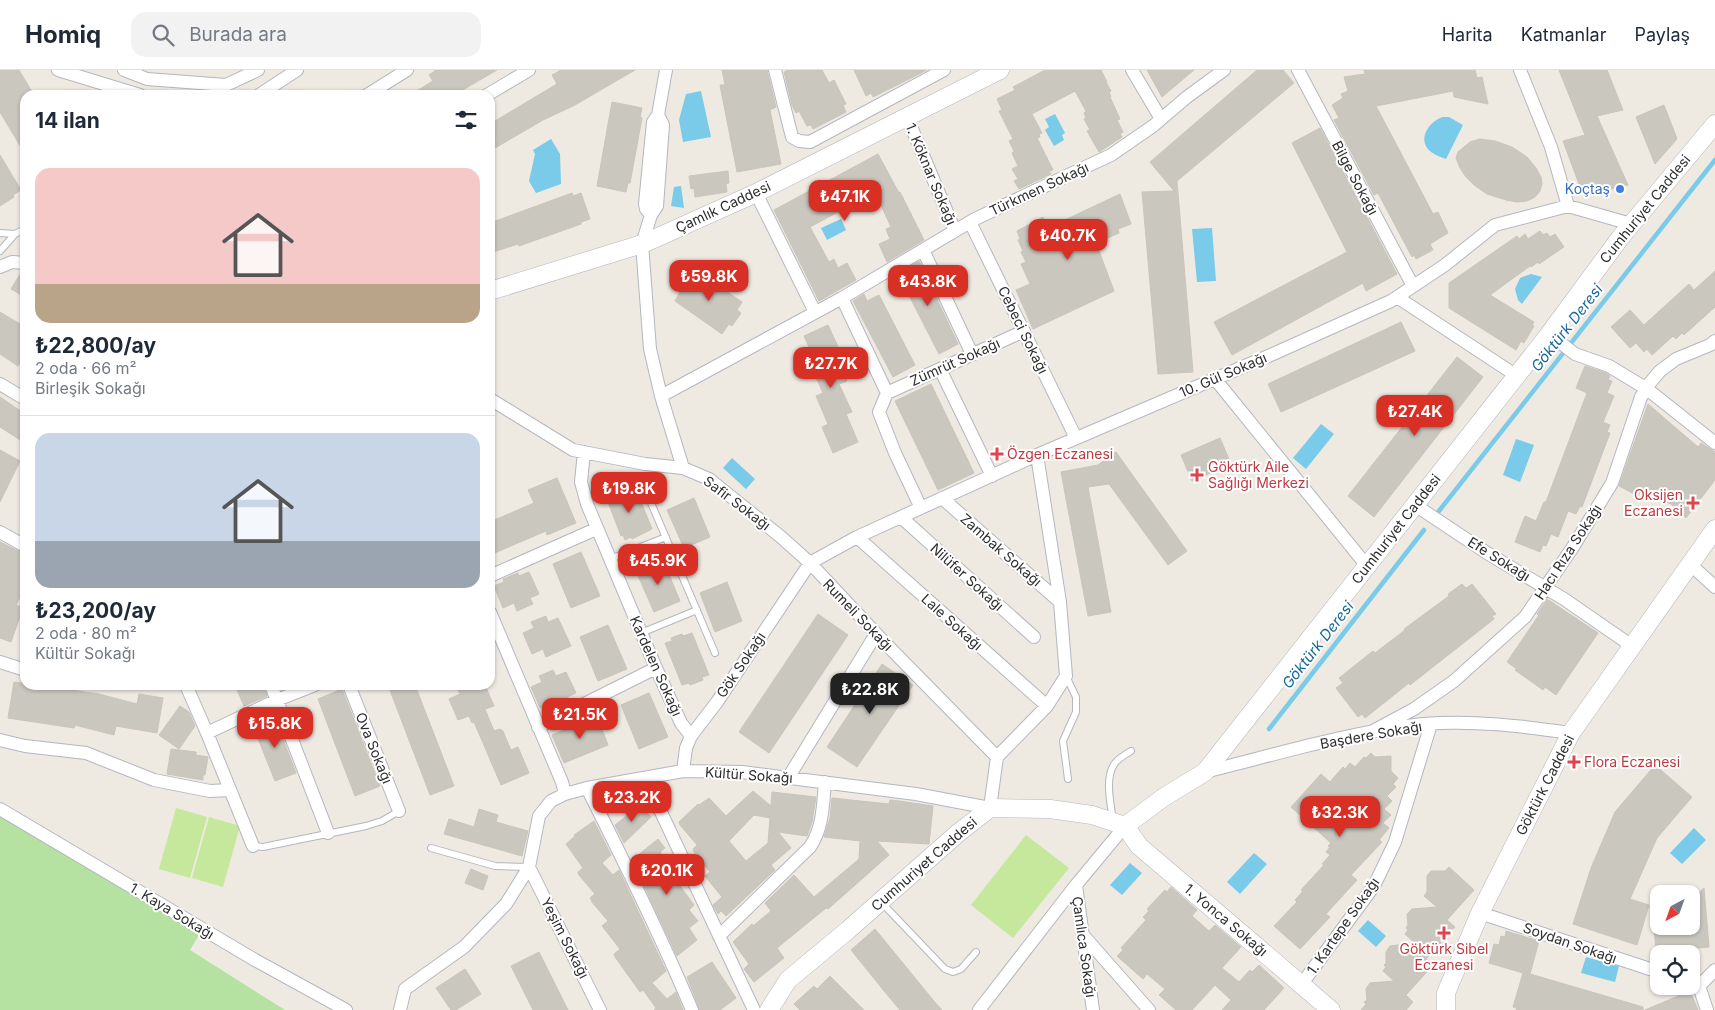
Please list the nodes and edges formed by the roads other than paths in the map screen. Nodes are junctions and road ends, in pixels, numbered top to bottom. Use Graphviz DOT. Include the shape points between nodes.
graph roads {
  1 [pos="58,70"];
  2 [pos="124,70"];
  3 [pos="258,70"];
  4 [pos="297,70"];
  5 [pos="407,70"];
  6 [pos="529,70"];
  7 [pos="666,70"];
  8 [pos="775,70"];
  9 [pos="944,70"];
  10 [pos="1000,70"];
  11 [pos="1132,70"];
  12 [pos="1224,70"];
  13 [pos="1298,70"];
  14 [pos="1520,70"];
  15 [pos="124,90"];
  16 [pos="267,90"];
  17 [pos="375,90"];
  18 [pos="495,90"];
  19 [pos="907,117"];
  20 [pos="1161,119"];
  21 [pos="1715,124"];
  22 [pos="756,193"];
  23 [pos="1568,206"];
  24 [pos="970,222"];
  25 [pos="1631,224"];
  26 [pos="20,231"];
  27 [pos="955,231"];
  28 [pos="0,233"];
  29 [pos="14,234"];
  30 [pos="642,244"];
  31 [pos="923,250"];
  32 [pos="0,251"];
  33 [pos="20,262"];
  34 [pos="0,267"];
  35 [pos="1413,286"];
  36 [pos="495,290"];
  37 [pos="1397,297"];
  38 [pos="842,298"];
  39 [pos="815,312"];
  40 [pos="1024,331"];
  41 [pos="1555,340"];
  42 [pos="1715,341"];
  43 [pos="972,354"];
  44 [pos="940,369"];
  45 [pos="1517,376"];
  46 [pos="1215,379"];
  47 [pos="0,384"];
  48 [pos="1646,389"];
  49 [pos="887,393"];
  50 [pos="20,396"];
  51 [pos="661,396"];
  52 [pos="495,402"];
  53 [pos="1076,438"];
  54 [pos="1715,443"];
  55 [pos="584,452"];
  56 [pos="1037,455"];
  57 [pos="683,468"];
  58 [pos="992,476"];
  59 [pos="646,492"];
  60 [pos="942,498"];
  61 [pos="1415,505"];
  62 [pos="921,508"];
  63 [pos="901,517"];
  64 [pos="596,529"];
  65 [pos="1715,529"];
  66 [pos="0,532"];
  67 [pos="666,537"];
  68 [pos="857,537"];
  69 [pos="20,543"];
  70 [pos="610,559"];
  71 [pos="810,563"];
  72 [pos="1691,565"];
  73 [pos="1367,566"];
  74 [pos="495,574"];
  75 [pos="1715,587"];
  76 [pos="1545,588"];
  77 [pos="1060,602"];
  78 [pos="697,610"];
  79 [pos="495,624"];
  80 [pos="641,633"];
  81 [pos="876,634"];
  82 [pos="1034,637"];
  83 [pos="1632,646"];
  84 [pos="715,653"];
  85 [pos="0,662"];
  86 [pos="20,668"];
  87 [pos="656,668"];
  88 [pos="1066,676"];
  89 [pos="188,690"];
  90 [pos="273,690"];
  91 [pos="302,690"];
  92 [pos="351,690"];
  93 [pos="277,700"];
  94 [pos="1046,706"];
  95 [pos="1431,724"];
  96 [pos="538,727"];
  97 [pos="1373,731"];
  98 [pos="207,732"];
  99 [pos="1571,733"];
  100 [pos="691,736"];
  101 [pos="0,740"];
  102 [pos="1131,751"];
  103 [pos="998,757"];
  104 [pos="684,772"];
  105 [pos="1205,772"];
  106 [pos="645,778"];
  107 [pos="788,778"];
  108 [pos="1068,779"];
  109 [pos="825,782"];
  110 [pos="587,788"];
  111 [pos="230,790"];
  112 [pos="565,794"];
  113 [pos="990,808"];
  114 [pos="0,809"];
  115 [pos="400,811"];
  116 [pos="1119,824"];
  117 [pos="328,833"];
  118 [pos="253,846"];
  119 [pos="431,848"];
  120 [pos="529,867"];
  121 [pos="1076,885"];
  122 [pos="880,901"];
  123 [pos="1480,913"];
  124 [pos="1083,934"];
  125 [pos="719,936"];
  126 [pos="976,952"];
  127 [pos="1650,969"];
  128 [pos="1715,970"];
  129 [pos="1700,980"];
  130 [pos="1302,985"];
  131 [pos="1700,995"];
  132 [pos="346,1010"];
  133 [pos="400,1010"];
  134 [pos="600,1010"];
  135 [pos="692,1010"];
  136 [pos="754,1010"];
  137 [pos="769,1010"];
  138 [pos="979,1010"];
  139 [pos="1093,1010"];
  140 [pos="1149,1010"];
  141 [pos="1331,1010"];
  142 [pos="1446,1010"];
  143 [pos="1707,1010"];
  1 -- 15 [label="street"];
  2 -- 3 [label="street" via="147,79 226,86"];
  4 -- 16 [label="street"];
  5 -- 17 [label="street"];
  6 -- 18 [label="street"];
  7 -- 30 [label="street" via="658,114 653,122 645,204 650,215"];
  8 -- 9 [label="street" via="792,137 810,142"];
  10 -- 19 [label="main road, Çamlık Caddesi"];
  11 -- 20 [label="street"];
  12 -- 20 [label="street, Türkmen Sokağı"];
  13 -- 35 [label="street, Bilge Sokağı"];
  14 -- 23 [label="street" via="1551,147"];
  19 -- 22 [label="main road, Çamlık Caddesi"];
  19 -- 27 [label="street, 1. Köknar Sokağı"];
  20 -- 24 [label="street, Türkmen Sokağı" via="1111,155"];
  21 -- 25 [label="main road, Cumhuriyet Caddesi"];
  22 -- 30 [label="main road, Çamlık Caddesi"];
  22 -- 39 [label="street"];
  23 -- 25 [label="street"];
  23 -- 35 [label="street, 10. Gül Sokağı" via="1494,225"];
  24 -- 27 [label="street, Türkmen Sokağı"];
  24 -- 40 [label="street, Cebeci Sokağı"];
  25 -- 41 [label="main road, Cumhuriyet Caddesi"];
  26 -- 29 [label="lane"];
  27 -- 31 [label="street, Türkmen Sokağı"];
  28 -- 29 [label="lane"];
  29 -- 32 [label="lane"];
  30 -- 36 [label="main road, Çamlık Caddesi"];
  30 -- 51 [label="street" via="650,349"];
  31 -- 38 [label="street, Türkmen Sokağı"];
  31 -- 43 [label="street"];
  33 -- 34 [label="street"];
  35 -- 37 [label="street, 10. Gül Sokağı"];
  37 -- 45 [label="street"];
  37 -- 46 [label="street, 10. Gül Sokağı"];
  38 -- 39 [label="street, Türkmen Sokağı"];
  38 -- 49 [label="street"];
  39 -- 51 [label="street, Türkmen Sokağı"];
  40 -- 43 [label="street, Zümrüt Sokağı"];
  40 -- 53 [label="street, Cebeci Sokağı"];
  41 -- 45 [label="main road, Cumhuriyet Caddesi"];
  41 -- 48 [label="street" via="1575,354 1609,366"];
  42 -- 48 [label="street, Hacı Rıza Sokağı" via="1676,359 1660,371"];
  43 -- 44 [label="street, Zümrüt Sokağı"];
  44 -- 49 [label="street, Zümrüt Sokağı"];
  44 -- 58 [label="street"];
  45 -- 61 [label="main road, Cumhuriyet Caddesi"];
  46 -- 53 [label="street, 10. Gül Sokağı"];
  46 -- 73 [label="street"];
  47 -- 50 [label="street"];
  48 -- 54 [label="street"];
  48 -- 76 [label="street, Hacı Rıza Sokağı" via="1612,483"];
  49 -- 62 [label="street" via="879,412"];
  51 -- 57 [label="street"];
  52 -- 55 [label="street, Safir Sokağı" via="573,450"];
  53 -- 56 [label="street, 10. Gül Sokağı"];
  55 -- 57 [label="street, Safir Sokağı"];
  55 -- 64 [label="street, Kardelen Sokağı" via="581,482"];
  56 -- 58 [label="street, 10. Gül Sokağı"];
  56 -- 77 [label="street"];
  57 -- 71 [label="street, Safir Sokağı" via="709,479"];
  58 -- 60 [label="street, 10. Gül Sokağı"];
  59 -- 67 [label="lane"];
  60 -- 62 [label="street, 10. Gül Sokağı"];
  60 -- 77 [label="street, Zambak Sokağı"];
  61 -- 73 [label="main road, Cumhuriyet Caddesi"];
  61 -- 76 [label="street, Efe Sokağı"];
  62 -- 63 [label="street, 10. Gül Sokağı"];
  63 -- 68 [label="street, 10. Gül Sokağı"];
  63 -- 82 [label="street, Nilüfer Sokağı"];
  64 -- 70 [label="street, Kardelen Sokağı"];
  64 -- 74 [label="street"];
  65 -- 72 [label="main road, Göktürk Caddesi"];
  66 -- 69 [label="street"];
  67 -- 70 [label="lane"];
  67 -- 78 [label="lane"];
  68 -- 71 [label="street, 10. Gül Sokağı"];
  68 -- 94 [label="street, Lale Sokağı"];
  70 -- 80 [label="street, Kardelen Sokağı"];
  71 -- 81 [label="street, Rumeli Sokağı"];
  71 -- 100 [label="street, Gök Sokağı"];
  72 -- 75 [label="street"];
  72 -- 83 [label="main road, Göktürk Caddesi"];
  73 -- 105 [label="main road, Cumhuriyet Caddesi"];
  76 -- 83 [label="street, Efe Sokağı"];
  76 -- 97 [label="street, Hacı Rıza Sokağı" via="1525,617 1454,681 1414,709"];
  77 -- 88 [label="street"];
  78 -- 80 [label="lane"];
  78 -- 84 [label="lane"];
  79 -- 96 [label="street"];
  80 -- 87 [label="street, Kardelen Sokağı"];
  81 -- 103 [label="street, Rumeli Sokağı"];
  81 -- 107 [label="street"];
  83 -- 99 [label="main road, Göktürk Caddesi"];
  85 -- 86 [label="street"];
  87 -- 96 [label="street"];
  87 -- 100 [label="street, Kardelen Sokağı" via="681,723"];
  88 -- 94 [label="street"];
  88 -- 108 [label="lane" via="1076,697 1076,712 1063,741"];
  89 -- 98 [label="street"];
  90 -- 93 [label="street"];
  91 -- 93 [label="street"];
  92 -- 115 [label="street, Ova Sokağı"];
  93 -- 98 [label="street"];
  93 -- 117 [label="street"];
  94 -- 103 [label="street"];
  95 -- 97 [label="street, Başdere Sokağı"];
  95 -- 99 [label="street, Başdere Sokağı" via="1498,723"];
  95 -- 130 [label="street, 1. Kartepe Sokağı" via="1395,842 1374,886"];
  96 -- 112 [label="street"];
  97 -- 105 [label="street, Başdere Sokağı"];
  98 -- 111 [label="street"];
  99 -- 123 [label="main road, Göktürk Caddesi"];
  100 -- 104 [label="street, Gök Sokağı" via="686,748"];
  101 -- 111 [label="street" via="86,753 154,780 210,791"];
  102 -- 116 [label="lane" via="1116,761 1112,770 1110,783"];
  103 -- 113 [label="street"];
  104 -- 106 [label="street, Kültür Sokağı"];
  104 -- 107 [label="street, Kültür Sokağı" via="742,772"];
  105 -- 116 [label="main road, Cumhuriyet Caddesi"];
  106 -- 110 [label="street, Kültür Sokağı"];
  106 -- 125 [label="street"];
  107 -- 109 [label="street, Kültür Sokağı"];
  109 -- 113 [label="street, Kültür Sokağı"];
  109 -- 125 [label="street" via="820,829 810,847"];
  110 -- 112 [label="street, Kültür Sokağı"];
  110 -- 135 [label="street"];
  111 -- 118 [label="street"];
  112 -- 120 [label="street, Kültür Sokağı" via="551,800 539,816"];
  113 -- 116 [label="main road, Cumhuriyet Caddesi" via="1050,809 1092,815"];
  113 -- 122 [label="main road, Cumhuriyet Caddesi"];
  114 -- 132 [label="street, 1. Kaya Sokağı"];
  115 -- 117 [label="lane" via="374,824"];
  116 -- 121 [label="street"];
  116 -- 130 [label="main road, 1. Yonca Sokağı" via="1139,846"];
  117 -- 118 [label="lane" via="263,848"];
  119 -- 120 [label="lane" via="495,866"];
  120 -- 133 [label="street" via="506,904 464,948 405,989"];
  120 -- 134 [label="street, Yeşim Sokağı"];
  121 -- 124 [label="street, Çamlıca Sokağı"];
  121 -- 138 [label="street"];
  122 -- 126 [label="lane" via="945,969 953,972 961,969"];
  122 -- 137 [label="main road, Cumhuriyet Caddesi" via="788,980"];
  123 -- 127 [label="street, Soydan Sokağı"];
  123 -- 142 [label="main road, Göktürk Caddesi" via="1446,993"];
  124 -- 139 [label="street, Çamlıca Sokağı"];
  124 -- 140 [label="street"];
  125 -- 136 [label="street"];
  128 -- 129 [label="street"];
  130 -- 141 [label="main road, 1. Yonca Sokağı"];
  131 -- 143 [label="street"];
}
